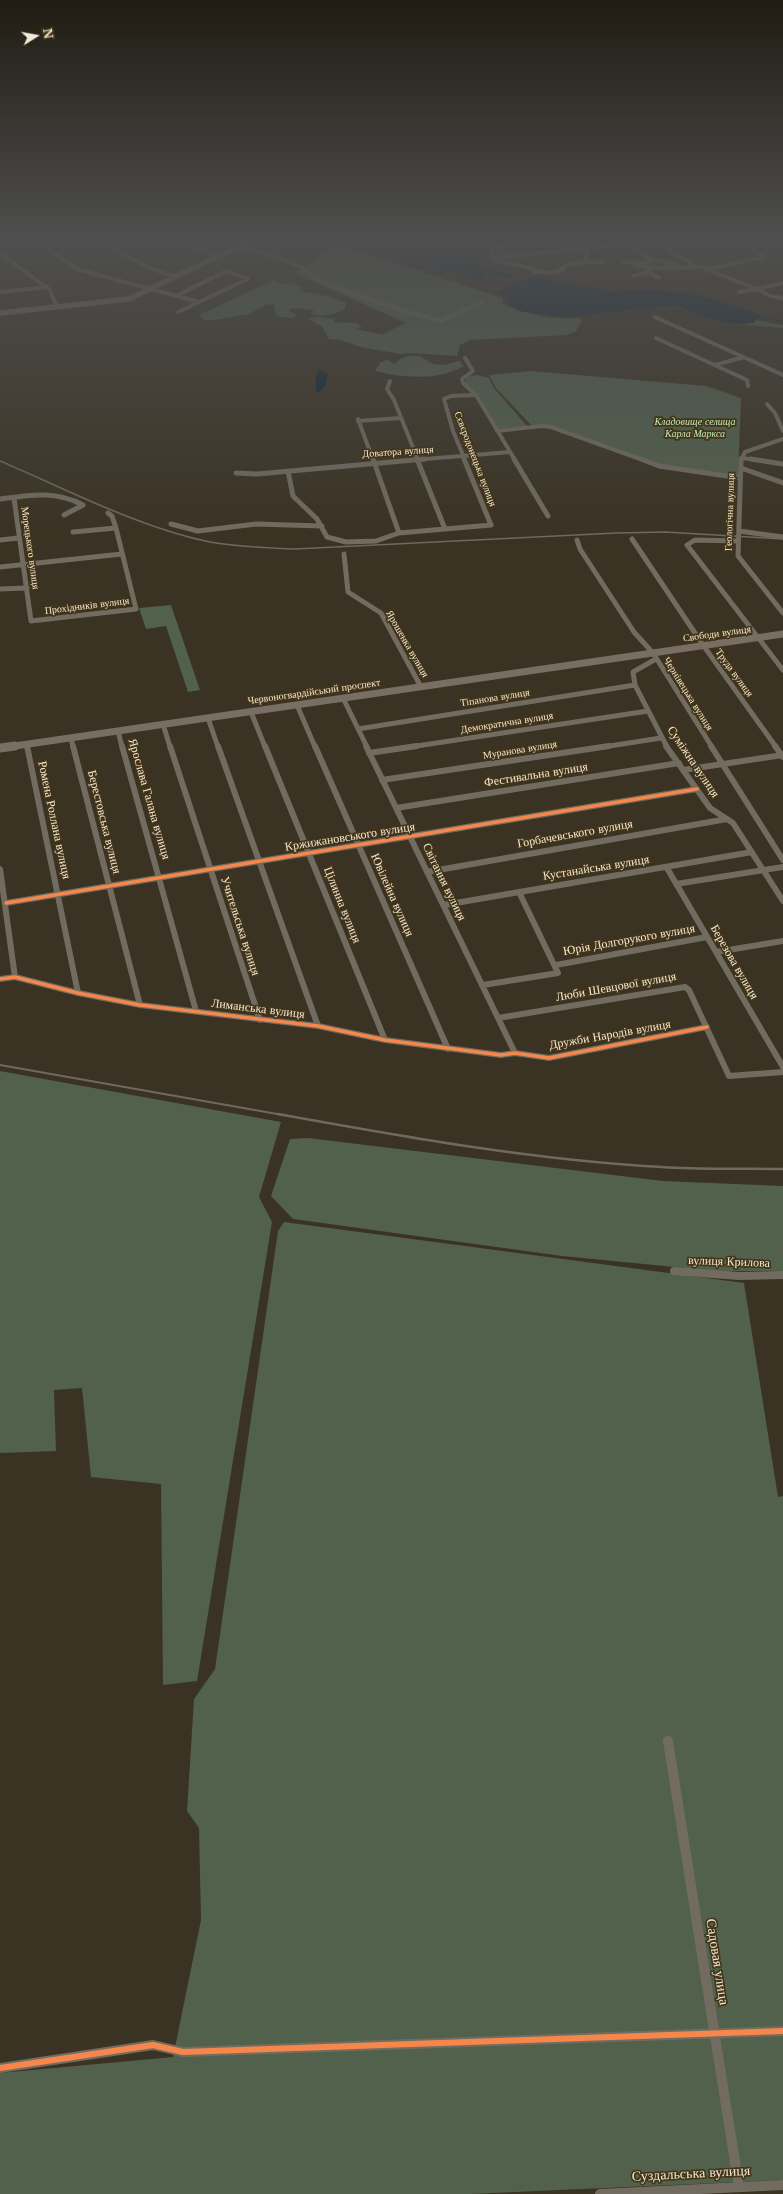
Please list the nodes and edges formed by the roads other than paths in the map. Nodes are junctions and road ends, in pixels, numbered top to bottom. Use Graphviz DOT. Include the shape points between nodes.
graph roads {
  1 [pos="659,339"];
  2 [pos="705,339"];
  3 [pos="744,357"];
  4 [pos="466,358"];
  5 [pos="715,365"];
  6 [pos="783,375"];
  7 [pos="390,381"];
  8 [pos="748,386"];
  9 [pos="476,395"];
  10 [pos="767,404"];
  11 [pos="401,418"];
  12 [pos="497,431"];
  13 [pos="783,432"];
  14 [pos="783,439"];
  15 [pos="770,443"];
  16 [pos="783,445"];
  17 [pos="510,452"];
  18 [pos="464,456"];
  19 [pos="741,458"];
  20 [pos="418,460"];
  21 [pos="374,463"];
  22 [pos="783,464"];
  23 [pos="741,468"];
  24 [pos="288,471"];
  25 [pos="236,473"];
  26 [pos="740,478"];
  27 [pos="783,482"];
  28 [pos="14,498"];
  29 [pos="0,499"];
  30 [pos="108,513"];
  31 [pos="64,515"];
  32 [pos="548,516"];
  33 [pos="171,524"];
  34 [pos="322,526"];
  35 [pos="116,528"];
  36 [pos="445,529"];
  37 [pos="739,531"];
  38 [pos="73,532"];
  39 [pos="399,533"];
  40 [pos="783,536"];
  41 [pos="19,538"];
  42 [pos="632,539"];
  43 [pos="0,540"];
  44 [pos="577,540"];
  45 [pos="738,540"];
  46 [pos="122,554"];
  47 [pos="344,554"];
  48 [pos="23,564"];
  49 [pos="0,567"];
  50 [pos="27,588"];
  51 [pos="0,590"];
  52 [pos="783,613"];
  53 [pos="34,622"];
  54 [pos="783,634"];
  55 [pos="759,638"];
  56 [pos="703,645"];
  57 [pos="631,656"];
  58 [pos="654,656"];
  59 [pos="783,670"];
  60 [pos="635,685"];
  61 [pos="421,687"];
  62 [pos="343,698"];
  63 [pos="297,705"];
  64 [pos="648,711"];
  65 [pos="251,712"];
  66 [pos="208,718"];
  67 [pos="163,724"];
  68 [pos="358,728"];
  69 [pos="118,731"];
  70 [pos="71,738"];
  71 [pos="661,738"];
  72 [pos="27,744"];
  73 [pos="0,748"];
  74 [pos="369,753"];
  75 [pos="783,756"];
  76 [pos="679,763"];
  77 [pos="721,763"];
  78 [pos="683,770"];
  79 [pos="382,780"];
  80 [pos="697,789"];
  81 [pos="396,808"];
  82 [pos="727,819"];
  83 [pos="409,837"];
  84 [pos="358,846"];
  85 [pos="752,852"];
  86 [pos="309,853"];
  87 [pos="783,860"];
  88 [pos="260,862"];
  89 [pos="783,867"];
  90 [pos="667,868"];
  91 [pos="0,869"];
  92 [pos="762,869"];
  93 [pos="211,870"];
  94 [pos="427,872"];
  95 [pos="160,878"];
  96 [pos="676,884"];
  97 [pos="109,887"];
  98 [pos="519,892"];
  99 [pos="59,896"];
  100 [pos="783,901"];
  101 [pos="6,903"];
  102 [pos="444,905"];
  103 [pos="707,937"];
  104 [pos="783,941"];
  105 [pos="716,952"];
  106 [pos="556,965"];
  107 [pos="15,977"];
  108 [pos="0,979"];
  109 [pos="483,985"];
  110 [pos="78,994"];
  111 [pos="140,1005"];
  112 [pos="196,1011"];
  113 [pos="498,1018"];
  114 [pos="260,1020"];
  115 [pos="318,1026"];
  116 [pos="708,1027"];
  117 [pos="385,1040"];
  118 [pos="448,1049"];
  119 [pos="515,1053"];
  120 [pos="783,1067"];
  121 [pos="783,1072"];
  122 [pos="674,1271"];
  123 [pos="783,1275"];
  124 [pos="668,1741"];
  125 [pos="783,2031"];
  126 [pos="714,2033"];
  127 [pos="0,2068"];
  128 [pos="783,2185"];
  129 [pos="739,2187"];
  130 [pos="600,2194"];
  1 -- 5 [label="street"];
  2 -- 3 [label="street"];
  3 -- 5 [label="street"];
  3 -- 6 [label="street"];
  4 -- 9 [label="street" via="473,371 462,379 463,383"];
  5 -- 8 [label="street" via="746,380"];
  7 -- 11 [label="street" via="387,389"];
  9 -- 12 [label="street"];
  9 -- 18 [label="street, Сєвєродонецька вулиця" via="451,396 444,399 448,418"];
  10 -- 13 [label="street" via="775,413"];
  11 -- 20 [label="street"];
  11 -- 21 [label="street" via="358,420"];
  12 -- 17 [label="street"];
  12 -- 26 [label="street" via="548,427 659,466"];
  14 -- 15 [label="street"];
  15 -- 16 [label="street"];
  15 -- 19 [label="street" via="745,452"];
  17 -- 18 [label="street, Доватора вулиця"];
  17 -- 32 [label="street"];
  18 -- 20 [label="street, Доватора вулиця"];
  18 -- 36 [label="street, Сєвєродонецька вулиця" via="491,525"];
  19 -- 22 [label="street"];
  19 -- 23 [label="street, Геологічна вулиця"];
  20 -- 21 [label="street, Доватора вулиця"];
  20 -- 36 [label="street"];
  21 -- 24 [label="street, Доватора вулиця"];
  21 -- 39 [label="street"];
  23 -- 26 [label="street, Геологічна вулиця"];
  23 -- 27 [label="street"];
  24 -- 25 [label="street, Доватора вулиця"];
  24 -- 34 [label="street" via="293,496"];
  26 -- 37 [label="street, Геологічна вулиця"];
  28 -- 29 [label="street"];
  28 -- 31 [label="street" via="59,495 83,505"];
  28 -- 41 [label="street, Морецького вулиця"];
  30 -- 35 [label="street, Прохідників вулиця" via="112,516"];
  33 -- 34 [label="street" via="198,531 256,524"];
  34 -- 39 [label="street" via="327,537 346,542 376,541"];
  35 -- 38 [label="street"];
  35 -- 46 [label="street, Прохідників вулиця"];
  36 -- 39 [label="street"];
  37 -- 40 [label="street"];
  37 -- 45 [label="street, Геологічна вулиця"];
  41 -- 43 [label="street"];
  41 -- 48 [label="street, Морецького вулиця"];
  42 -- 56 [label="street, Труда вулиця"];
  44 -- 58 [label="street, Чернівецька вулиця" via="580,549 624,617"];
  45 -- 52 [label="street, Геологічна вулиця" via="736,550 742,563"];
  45 -- 55 [label="street" via="695,540 687,545"];
  46 -- 48 [label="street"];
  46 -- 53 [label="street, Прохідників вулиця" via="136,609"];
  47 -- 61 [label="street, Ярошенка вулиця" via="348,592 381,613"];
  48 -- 49 [label="street"];
  48 -- 50 [label="street, Морецького вулиця"];
  50 -- 51 [label="street"];
  50 -- 53 [label="street, Морецького вулиця" via="30,620"];
  54 -- 55 [label="main road, Свободи вулиця"];
  55 -- 56 [label="main road, Свободи вулиця"];
  55 -- 59 [label="street"];
  56 -- 58 [label="main road, Свободи вулиця"];
  56 -- 75 [label="street, Труда вулиця"];
  57 -- 58 [label="main road, Свободи вулиця"];
  57 -- 61 [label="main road, Червоногвардійський проспект"];
  58 -- 60 [label="street" via="633,672"];
  58 -- 77 [label="street, Чернівецька вулиця"];
  60 -- 64 [label="street, Суміжна вулиця"];
  60 -- 68 [label="street, Тіпанова вулиця"];
  61 -- 62 [label="main road, Червоногвардійський проспект"];
  62 -- 63 [label="main road, Червоногвардійський проспект"];
  62 -- 68 [label="street, Світання вулиця"];
  63 -- 65 [label="main road, Червоногвардійський проспект"];
  63 -- 84 [label="street, Ювілейна вулиця"];
  64 -- 71 [label="street, Суміжна вулиця"];
  64 -- 74 [label="street, Демократична вулиця"];
  65 -- 66 [label="main road, Червоногвардійський проспект"];
  65 -- 86 [label="street, Цілинна вулиця"];
  66 -- 67 [label="main road, Червоногвардійський проспект"];
  66 -- 88 [label="street"];
  67 -- 69 [label="main road, Червоногвардійський проспект"];
  67 -- 93 [label="street, Учительська вулиця"];
  68 -- 74 [label="street, Світання вулиця"];
  69 -- 70 [label="main road, Червоногвардійський проспект"];
  69 -- 95 [label="street, Ярослава Галана вулиця"];
  70 -- 72 [label="main road, Червоногвардійський проспект"];
  70 -- 97 [label="street, Берестовська вулиця"];
  71 -- 76 [label="street, Суміжна вулиця"];
  71 -- 79 [label="street, Муранова вулиця"];
  72 -- 73 [label="main road, Червоногвардійський проспект"];
  72 -- 99 [label="street, Ромена Роллана вулиця"];
  74 -- 79 [label="street, Світання вулиця"];
  75 -- 77 [label="street"];
  76 -- 78 [label="street, Суміжна вулиця"];
  76 -- 81 [label="street, Фестивальна вулиця"];
  77 -- 78 [label="street"];
  77 -- 87 [label="street, Чернівецька вулиця"];
  78 -- 80 [label="street, Суміжна вулиця"];
  79 -- 81 [label="street, Світання вулиця"];
  80 -- 82 [label="street, Суміжна вулиця" via="715,813"];
  80 -- 83 [label="street, Кржижановського вулиця"];
  81 -- 83 [label="street, Світання вулиця"];
  82 -- 85 [label="street, Суміжна вулиця" via="733,823"];
  82 -- 94 [label="street, Горбачевського вулиця"];
  83 -- 84 [label="street, Кржижановського вулиця"];
  83 -- 94 [label="street, Світання вулиця"];
  84 -- 86 [label="street, Кржижановського вулиця"];
  84 -- 118 [label="street, Ювілейна вулиця"];
  85 -- 90 [label="street, Кустанайська вулиця"];
  85 -- 92 [label="street, Суміжна вулиця"];
  86 -- 88 [label="street, Кржижановського вулиця"];
  86 -- 117 [label="street, Цілинна вулиця"];
  88 -- 93 [label="street, Кржижановського вулиця"];
  88 -- 115 [label="street"];
  89 -- 92 [label="street"];
  90 -- 96 [label="street, Березова вулиця"];
  90 -- 98 [label="street, Кустанайська вулиця"];
  91 -- 101 [label="street"];
  92 -- 96 [label="street"];
  92 -- 100 [label="street, Суміжна вулиця"];
  93 -- 95 [label="street, Кржижановського вулиця"];
  93 -- 114 [label="street, Учительська вулиця"];
  94 -- 102 [label="street, Світання вулиця"];
  95 -- 97 [label="street, Кржижановського вулиця"];
  95 -- 112 [label="street, Ярослава Галана вулиця"];
  96 -- 103 [label="street, Березова вулиця"];
  97 -- 99 [label="street, Кржижановського вулиця"];
  97 -- 111 [label="street, Берестовська вулиця"];
  98 -- 102 [label="street, Кустанайська вулиця"];
  98 -- 106 [label="street"];
  99 -- 101 [label="street, Кржижановського вулиця"];
  99 -- 110 [label="street, Ромена Роллана вулиця"];
  101 -- 107 [label="street"];
  102 -- 109 [label="street, Світання вулиця"];
  103 -- 105 [label="street, Березова вулиця"];
  103 -- 106 [label="street, Юрія Долгорукого вулиця"];
  104 -- 105 [label="street"];
  105 -- 120 [label="street, Березова вулиця"];
  106 -- 109 [label="street" via="558,970 555,974"];
  107 -- 108 [label="street, Лиманська вулиця"];
  107 -- 110 [label="street, Лиманська вулиця"];
  109 -- 113 [label="street, Світання вулиця"];
  110 -- 111 [label="street, Лиманська вулиця"];
  111 -- 112 [label="street, Лиманська вулиця"];
  112 -- 114 [label="street, Лиманська вулиця"];
  113 -- 116 [label="street, Люби Шевцової вулиця" via="679,986 689,990"];
  113 -- 119 [label="street, Світання вулиця"];
  114 -- 115 [label="street, Лиманська вулиця"];
  115 -- 117 [label="street, Лиманська вулиця"];
  116 -- 119 [label="street, Дружби Народів вулиця" via="549,1058"];
  116 -- 121 [label="street, Люби Шевцової вулиця" via="729,1076"];
  117 -- 118 [label="street, Лиманська вулиця"];
  118 -- 119 [label="street, Лиманська вулиця" via="501,1055"];
  122 -- 123 [label="street, вулиця Крилова" via="739,1276"];
  124 -- 126 [label="street, Садовая улица"];
  125 -- 126 [label="street"];
  126 -- 127 [label="street" via="183,2052 153,2045"];
  126 -- 129 [label="street, Садовая улица"];
  128 -- 129 [label="street, Суздальська вулиця"];
  129 -- 130 [label="street, Суздальська вулиця"];
}
